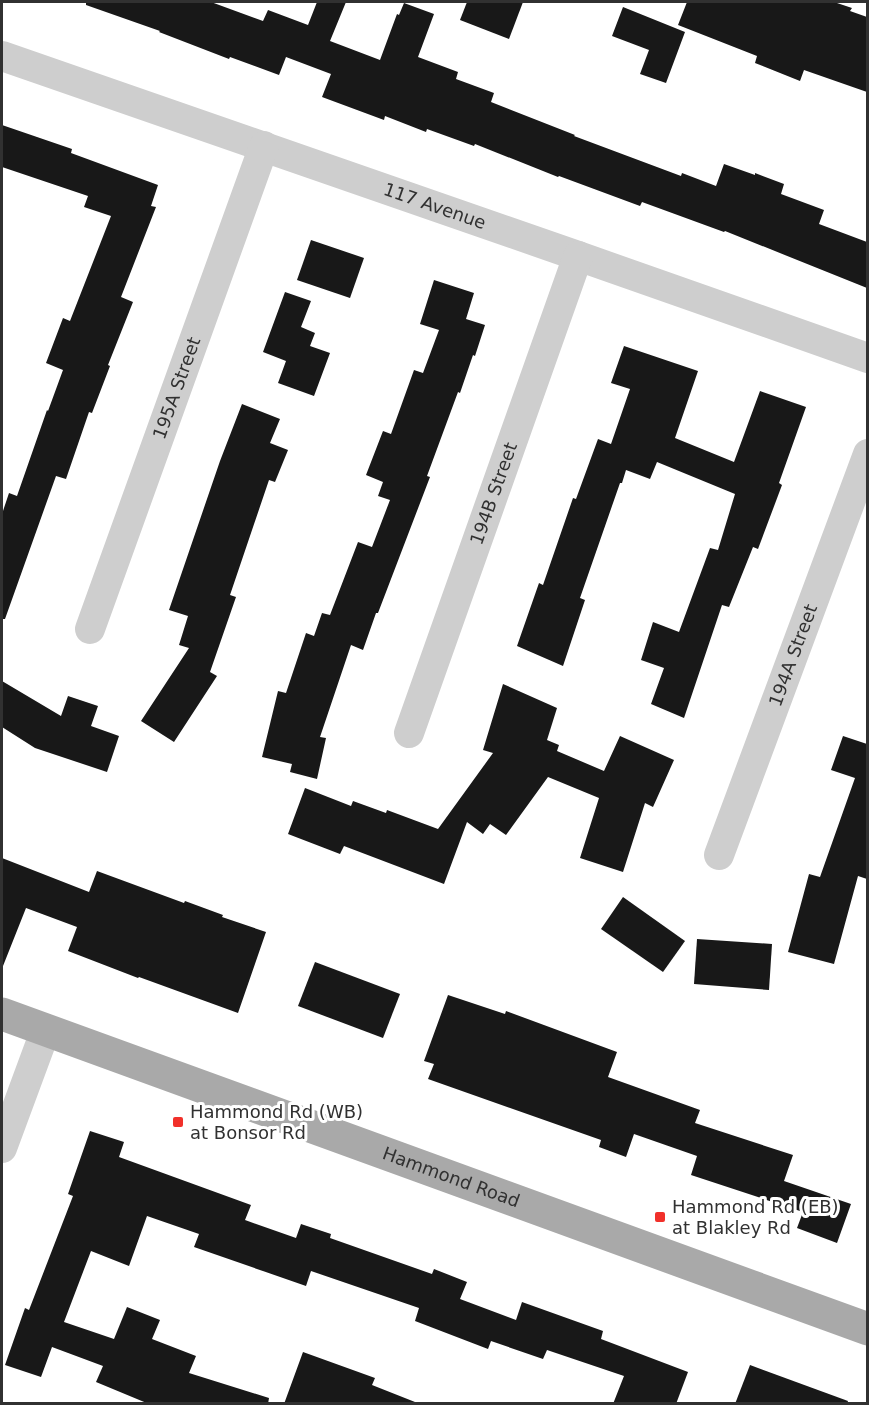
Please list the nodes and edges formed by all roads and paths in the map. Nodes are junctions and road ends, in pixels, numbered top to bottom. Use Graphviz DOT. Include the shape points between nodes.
graph roads {
  1 [pos="2,56"];
  2 [pos="264,146"];
  3 [pos="578,256"];
  4 [pos="867,358"];
  5 [pos="867,454"];
  6 [pos="90,629"];
  7 [pos="409,733"];
  8 [pos="719,855"];
  9 [pos="2,1014"];
  10 [pos="46,1029"];
  11 [pos="2,1148"];
  12 [pos="867,1329"];
  1 -- 2 [label="street, 117 Avenue"];
  2 -- 3 [label="street, 117 Avenue"];
  2 -- 6 [label="street, 195A Street"];
  3 -- 4 [label="street, 117 Avenue"];
  3 -- 7 [label="street, 194B Street"];
  5 -- 8 [label="street, 194A Street"];
  9 -- 10 [label="main road, Hammond Road"];
  10 -- 11 [label="street"];
  10 -- 12 [label="main road, Hammond Road"];
}
